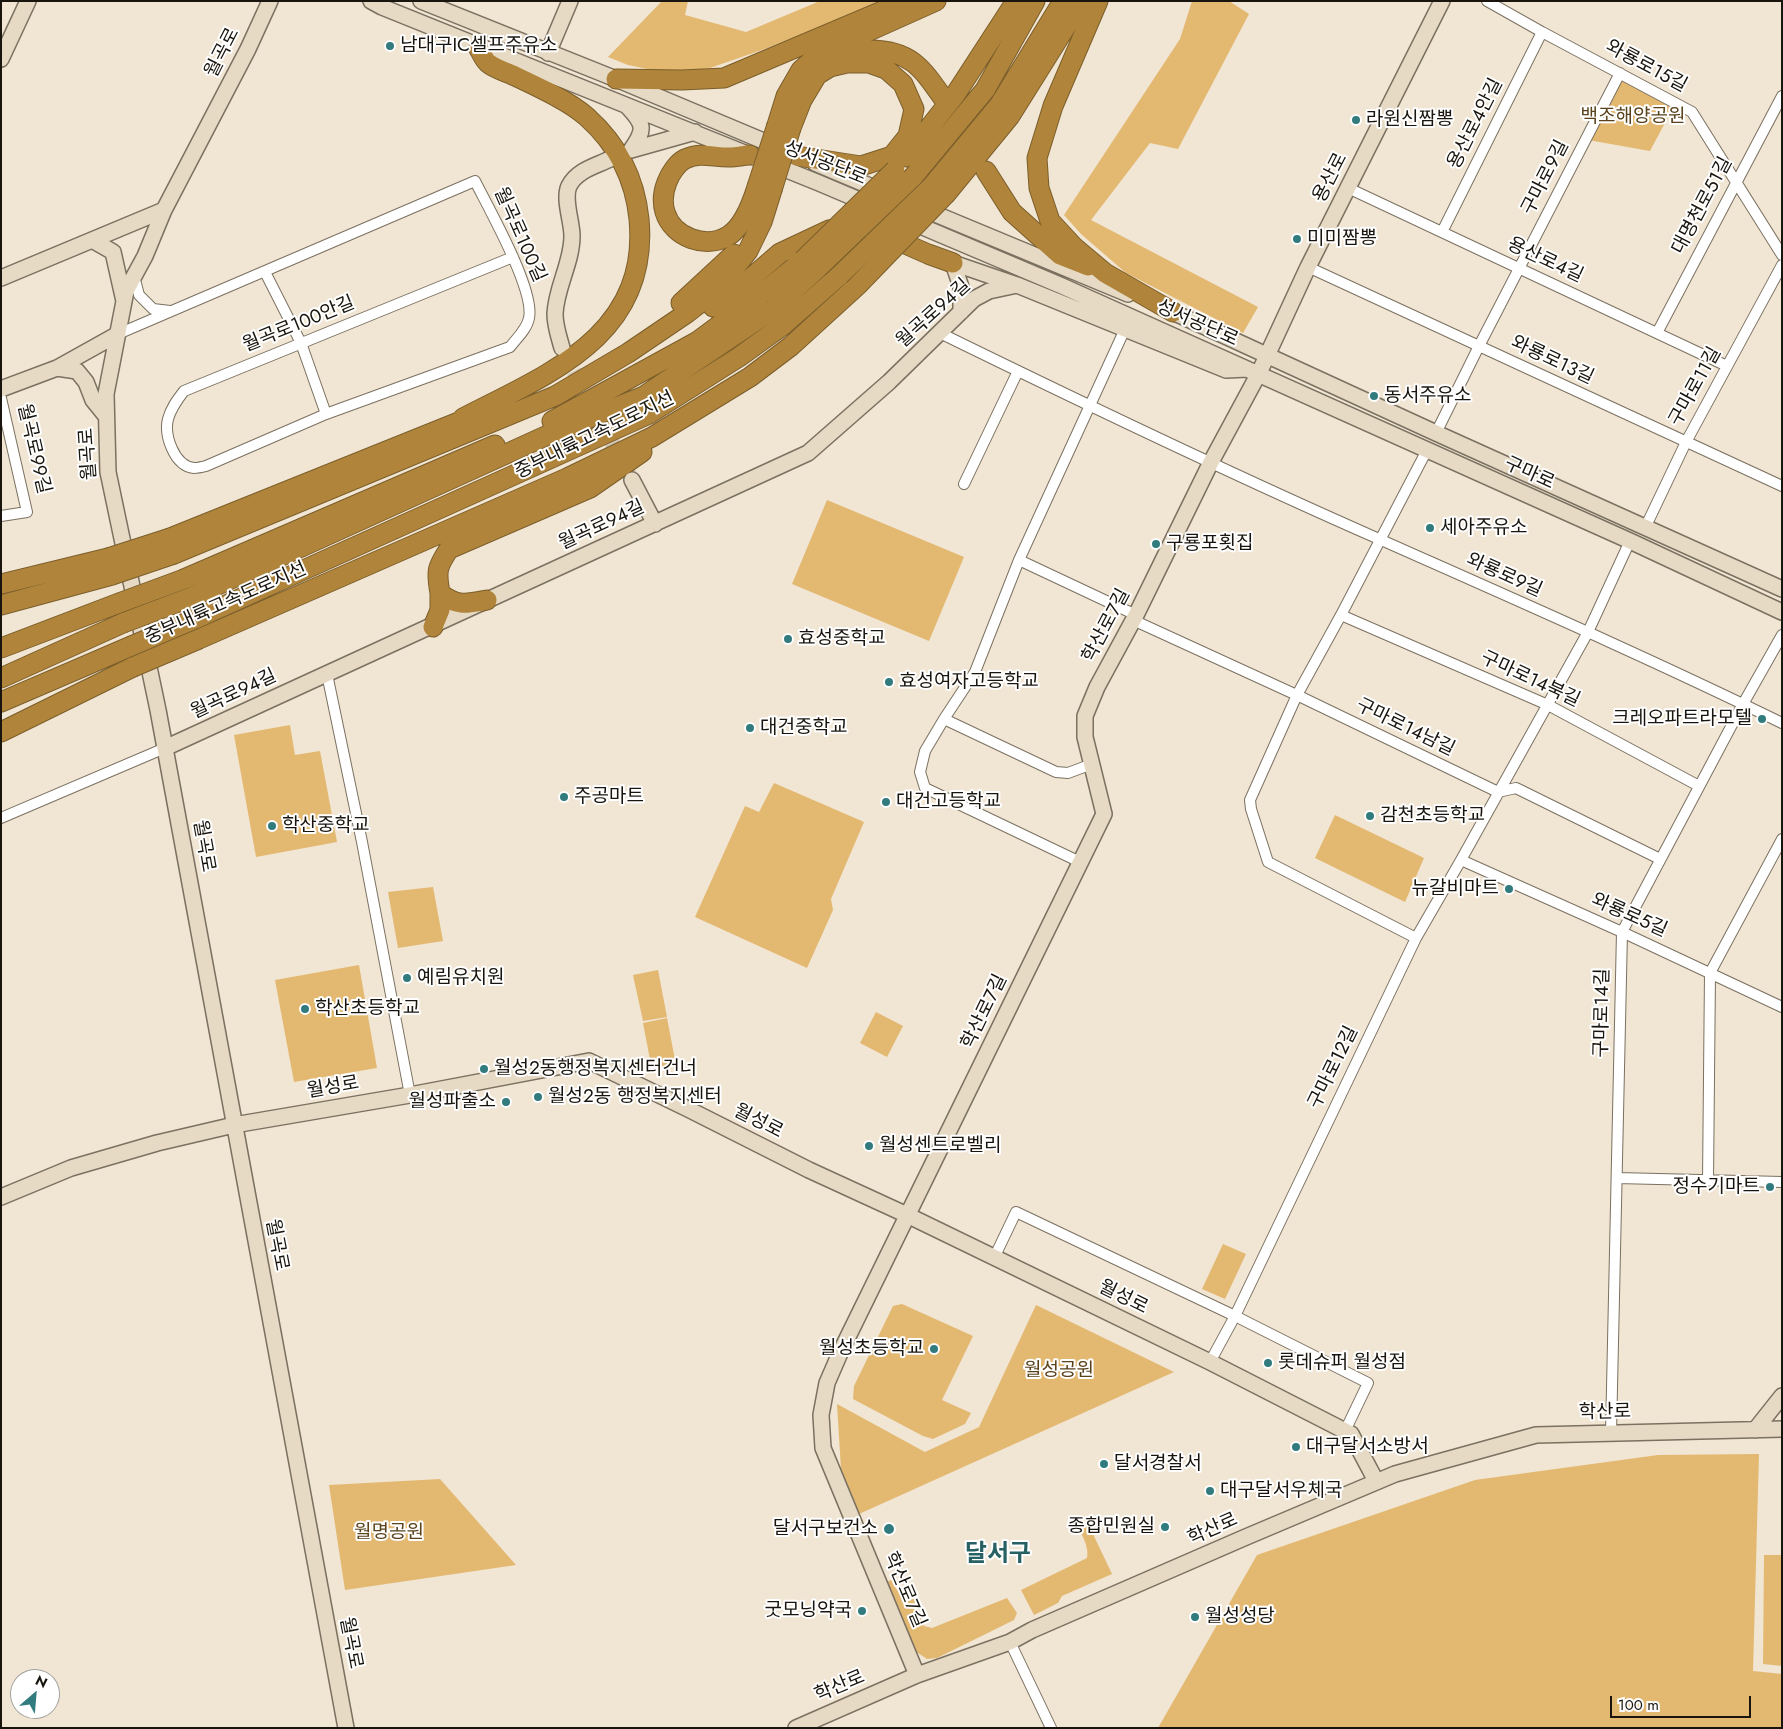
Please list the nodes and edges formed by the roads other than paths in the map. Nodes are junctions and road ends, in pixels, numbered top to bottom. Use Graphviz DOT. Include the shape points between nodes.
graph roads {
  1 [pos="28,1"];
  2 [pos="270,1"];
  3 [pos="371,1"];
  4 [pos="421,1"];
  5 [pos="570,1"];
  6 [pos="906,1"];
  7 [pos="936,1"];
  8 [pos="1016,1"];
  9 [pos="1035,1"];
  10 [pos="1063,1"];
  11 [pos="1082,1"];
  12 [pos="1098,1"];
  13 [pos="1442,1"];
  14 [pos="1487,1"];
  15 [pos="1542,32"];
  16 [pos="478,47"];
  17 [pos="548,53"];
  18 [pos="1,59"];
  19 [pos="1620,73"];
  20 [pos="616,79"];
  21 [pos="1782,96"];
  22 [pos="943,98"];
  23 [pos="626,104"];
  24 [pos="784,127"];
  25 [pos="695,132"];
  26 [pos="750,154"];
  27 [pos="797,156"];
  28 [pos="610,159"];
  29 [pos="986,171"];
  30 [pos="1736,182"];
  31 [pos="1348,188"];
  32 [pos="765,189"];
  33 [pos="939,190"];
  34 [pos="164,210"];
  35 [pos="1442,232"];
  36 [pos="92,240"];
  37 [pos="1782,255"];
  38 [pos="513,257"];
  39 [pos="954,263"];
  40 [pos="811,264"];
  41 [pos="1782,265"];
  42 [pos="1308,267"];
  43 [pos="1519,268"];
  44 [pos="265,272"];
  45 [pos="1105,273"];
  46 [pos="2,275"];
  47 [pos="134,276"];
  48 [pos="1017,285"];
  49 [pos="124,302"];
  50 [pos="171,311"];
  51 [pos="960,312"];
  52 [pos="1173,312"];
  53 [pos="1125,329"];
  54 [pos="940,333"];
  55 [pos="1657,333"];
  56 [pos="118,334"];
  57 [pos="301,343"];
  58 [pos="1479,346"];
  59 [pos="562,348"];
  60 [pos="1268,355"];
  61 [pos="1727,366"];
  62 [pos="57,368"];
  63 [pos="1018,371"];
  64 [pos="1254,371"];
  65 [pos="750,377"];
  66 [pos="1,389"];
  67 [pos="1,398"];
  68 [pos="1090,405"];
  69 [pos="326,414"];
  70 [pos="106,416"];
  71 [pos="449,425"];
  72 [pos="1436,434"];
  73 [pos="1686,442"];
  74 [pos="432,446"];
  75 [pos="1427,450"];
  76 [pos="1211,462"];
  77 [pos="193,468"];
  78 [pos="632,480"];
  79 [pos="964,484"];
  80 [pos="1782,486"];
  81 [pos="1,516"];
  82 [pos="655,524"];
  83 [pos="1645,528"];
  84 [pos="1380,540"];
  85 [pos="1630,542"];
  86 [pos="172,546"];
  87 [pos="1019,560"];
  88 [pos="110,566"];
  89 [pos="1,584"];
  90 [pos="1782,589"];
  91 [pos="440,593"];
  92 [pos="487,600"];
  93 [pos="1,605"];
  94 [pos="1782,612"];
  95 [pos="1342,615"];
  96 [pos="1135,617"];
  97 [pos="433,627"];
  98 [pos="1588,632"];
  99 [pos="1782,635"];
  100 [pos="1,648"];
  101 [pos="327,674"];
  102 [pos="1,678"];
  103 [pos="1297,696"];
  104 [pos="1,702"];
  105 [pos="1743,704"];
  106 [pos="1548,705"];
  107 [pos="944,719"];
  108 [pos="1782,723"];
  109 [pos="1,732"];
  110 [pos="165,748"];
  111 [pos="1092,764"];
  112 [pos="1699,786"];
  113 [pos="1498,792"];
  114 [pos="1,818"];
  115 [pos="1782,839"];
  116 [pos="1461,860"];
  117 [pos="1660,860"];
  118 [pos="1080,862"];
  119 [pos="1622,932"];
  120 [pos="1416,938"];
  121 [pos="1710,972"];
  122 [pos="1782,1007"];
  123 [pos="410,1095"];
  124 [pos="234,1125"];
  125 [pos="1617,1178"];
  126 [pos="1708,1181"];
  127 [pos="1782,1182"];
  128 [pos="1,1197"];
  129 [pos="907,1215"];
  130 [pos="994,1258"];
  131 [pos="1235,1316"];
  132 [pos="1210,1362"];
  133 [pos="1782,1396"];
  134 [pos="1782,1429"];
  135 [pos="1755,1430"];
  136 [pos="1345,1431"];
  137 [pos="1611,1433"];
  138 [pos="1376,1481"];
  139 [pos="1010,1642"];
  140 [pos="917,1675"];
  141 [pos="346,1728"];
  142 [pos="796,1728"];
  143 [pos="1051,1728"];
  1 -- 18 [label="main road"];
  2 -- 34 [label="main road, 월곡로"];
  3 -- 16 [label="main road, 성서공단로"];
  4 -- 17 [label="main road, 성서공단로"];
  5 -- 17 [label="main road"];
  6 -- 20 [label="highway" via="724,78"];
  7 -- 24 [label="highway" via="820,53 801,70 786,96"];
  8 -- 40 [label="highway, bridge" via="955,95 895,170"];
  9 -- 40 [label="highway, 중부내륙고속도로지선, bridge" via="985,90 912,178"];
  10 -- 33 [label="highway, 중부내륙고속도로지선" via="1000,104"];
  11 -- 33 [label="highway" via="1010,116"];
  12 -- 45 [label="highway" via="1053,106 1037,158 1039,188 1050,221"];
  13 -- 31 [label="main road, 용산로"];
  14 -- 15 [label="street, 와룡로15길"];
  15 -- 19 [label="street, 와룡로15길"];
  15 -- 35 [label="street, 용산로4안길"];
  16 -- 23 [label="main road, 성서공단로"];
  16 -- 71 [label="highway" via="488,63 563,101 586,116 612,143 637,199 639,249 634,278 623,302 610,323 582,350 558,368"];
  17 -- 20 [label="main road, 성서공단로"];
  19 -- 30 [label="street, 와룡로15길" via="1692,112"];
  19 -- 43 [label="street, 구마로9길"];
  20 -- 27 [label="main road, 성서공단로"];
  21 -- 30 [label="street, 대명천로51길"];
  22 -- 24 [label="highway" via="927,75 907,57 882,50 852,50 824,57 806,74 791,98"];
  23 -- 25 [label="main road, 성서공단로"];
  23 -- 25 [label="main road" via="642,126 642,134 631,150"];
  24 -- 27 [label="highway" via="817,75 830,68 847,62 869,63 886,69 904,84 914,109 908,136 892,156 861,166"];
  24 -- 32 [label="highway"];
  25 -- 26 [label="main road, 성서공단로"];
  26 -- 32 [label="highway" via="729,158 695,155 684,159 669,177 664,190 665,213 669,221 690,240 716,240 730,235"];
  26 -- 64 [label="main road, 성서공단로"];
  27 -- 52 [label="main road, 성서공단로"];
  28 -- 59 [label="main road" via="580,173 569,187 567,205 572,234 571,255 558,292 555,314"];
  29 -- 45 [label="highway" via="1012,212 1060,255"];
  30 -- 37 [label="street, 와룡로15길"];
  30 -- 55 [label="street, 대명천로51길"];
  31 -- 35 [label="street, 용산로4길"];
  31 -- 42 [label="main road, 용산로"];
  32 -- 71 [label="highway" via="755,217 736,252 678,306 550,387"];
  32 -- 74 [label="highway" via="762,222 748,251 719,288 628,353 555,396"];
  33 -- 65 [label="highway, bridge" via="858,285 791,346"];
  33 -- 104 [label="highway, 중부내륙고속도로지선, bridge" via="782,326 648,414 195,619"];
  34 -- 36 [label="main road"];
  34 -- 47 [label="main road, 월곡로"];
  35 -- 43 [label="street, 용산로4길"];
  36 -- 46 [label="main road"];
  36 -- 49 [label="main road" via="113,252"];
  38 -- 44 [label="street, 월곡로100길" via="475,180"];
  38 -- 57 [label="street, 월곡로100안길"];
  38 -- 69 [label="street, 월곡로100길" via="530,306 529,320 510,346"];
  39 -- 48 [label="main road"];
  39 -- 51 [label="main road" via="961,287"];
  39 -- 74 [label="highway" via="890,236 845,228 829,230 780,253 743,285 634,364 557,406"];
  40 -- 100 [label="highway, bridge" via="760,295 698,342 562,416 184,578"];
  40 -- 102 [label="highway, 중부내륙고속도로지선, bridge" via="772,310 644,396 550,434 189,598 123,623"];
  41 -- 61 [label="street, 구마로11길"];
  42 -- 58 [label="street, 와룡로13길"];
  42 -- 60 [label="main road, 용산로"];
  43 -- 55 [label="street, 용산로4길"];
  43 -- 58 [label="street, 구마로9길"];
  44 -- 50 [label="street, 월곡로100길"];
  44 -- 57 [label="street"];
  45 -- 52 [label="highway"];
  47 -- 49 [label="main road, 월곡로"];
  47 -- 50 [label="street" via="139,296 153,309"];
  48 -- 51 [label="main road, 월곡로94길" via="989,291"];
  48 -- 53 [label="main road"];
  49 -- 56 [label="main road, 월곡로"];
  50 -- 56 [label="street, 월곡로100길"];
  51 -- 54 [label="main road, 월곡로94길"];
  52 -- 60 [label="main road, 성서공단로"];
  53 -- 64 [label="main road" via="1226,370"];
  53 -- 68 [label="street"];
  54 -- 63 [label="street, 와룡로9길"];
  54 -- 82 [label="main road, 월곡로94길" via="808,453"];
  55 -- 61 [label="street, 용산로4길"];
  56 -- 62 [label="main road, 월곡로99길"];
  56 -- 70 [label="main road, 월곡로" via="106,394"];
  57 -- 69 [label="street"];
  57 -- 77 [label="street, 월곡로100안길" via="184,391 174,403 168,421 168,436 181,462"];
  58 -- 72 [label="street, 구마로9길"];
  58 -- 73 [label="street, 와룡로13길"];
  60 -- 64 [label="main road, 용산로"];
  60 -- 72 [label="main road, 구마로"];
  61 -- 73 [label="street, 구마로11길"];
  62 -- 66 [label="main road, 월곡로99길"];
  62 -- 70 [label="main road" via="77,371"];
  63 -- 68 [label="street, 와룡로9길"];
  63 -- 79 [label="street"];
  64 -- 75 [label="main road, 구마로"];
  64 -- 76 [label="main road, 학산로7길"];
  65 -- 91 [label="highway" via="590,488 448,549 438,565"];
  65 -- 109 [label="highway, bridge" via="652,437 567,478 133,667"];
  67 -- 81 [label="street, 월곡로99길" via="27,512"];
  68 -- 76 [label="street, 와룡로9길"];
  68 -- 87 [label="street"];
  69 -- 77 [label="street, 월곡로100길" via="222,460"];
  70 -- 110 [label="main road, 월곡로" via="108,472"];
  71 -- 86 [label="highway"];
  72 -- 83 [label="main road, 구마로"];
  73 -- 80 [label="street, 와룡로13길"];
  73 -- 83 [label="street, 구마로11길"];
  74 -- 86 [label="highway"];
  75 -- 84 [label="street"];
  75 -- 85 [label="main road, 구마로"];
  76 -- 84 [label="street, 와룡로9길"];
  76 -- 96 [label="main road, 학산로7길"];
  78 -- 82 [label="main road"];
  82 -- 92 [label="main road, 월곡로94길"];
  83 -- 90 [label="main road, 구마로"];
  84 -- 95 [label="street"];
  84 -- 98 [label="street, 와룡로9길"];
  85 -- 94 [label="main road, 구마로"];
  85 -- 98 [label="street, 구마로12길"];
  86 -- 88 [label="highway, bridge"];
  87 -- 96 [label="street, 구마로14남길"];
  87 -- 107 [label="street" via="975,672"];
  88 -- 89 [label="highway"];
  88 -- 93 [label="highway"];
  91 -- 92 [label="highway" via="458,603"];
  91 -- 97 [label="highway" via="440,610"];
  92 -- 97 [label="main road, 월곡로94길"];
  95 -- 103 [label="street"];
  95 -- 106 [label="street, 구마로14북길"];
  96 -- 103 [label="street, 구마로14남길"];
  96 -- 111 [label="main road, 학산로7길" via="1085,716 1085,737"];
  97 -- 101 [label="main road, 월곡로94길"];
  98 -- 105 [label="street, 와룡로9길"];
  98 -- 106 [label="street, 구마로12길"];
  99 -- 105 [label="street, 구마로14길"];
  101 -- 110 [label="main road, 월곡로94길"];
  101 -- 123 [label="street"];
  103 -- 113 [label="street, 구마로14남길"];
  103 -- 120 [label="street" via="1250,800 1268,862"];
  105 -- 108 [label="street, 와룡로9길"];
  105 -- 112 [label="street, 구마로14길"];
  106 -- 112 [label="street, 구마로14북길"];
  106 -- 113 [label="street, 구마로12길"];
  107 -- 111 [label="street" via="1056,772 1068,774"];
  107 -- 118 [label="street" via="925,751 920,772 925,788"];
  110 -- 114 [label="street"];
  110 -- 124 [label="main road, 월곡로"];
  111 -- 118 [label="main road, 학산로7길" via="1104,814"];
  112 -- 117 [label="street, 구마로14길"];
  113 -- 116 [label="street, 구마로12길"];
  113 -- 117 [label="street, 구마로14남길" via="1516,788"];
  115 -- 121 [label="street"];
  116 -- 119 [label="street, 와룡로5길"];
  116 -- 120 [label="street, 구마로12길"];
  117 -- 119 [label="street, 구마로14길"];
  118 -- 129 [label="main road, 학산로7길"];
  119 -- 121 [label="street, 와룡로5길"];
  119 -- 125 [label="street, 구마로14길"];
  120 -- 131 [label="street, 구마로12길"];
  121 -- 122 [label="street, 와룡로5길"];
  121 -- 126 [label="street"];
  123 -- 124 [label="main road, 월성로"];
  123 -- 129 [label="main road, 월성로" via="589,1061"];
  124 -- 128 [label="main road, 월성로" via="72,1168"];
  124 -- 141 [label="main road, 월곡로"];
  125 -- 126 [label="street"];
  125 -- 137 [label="street, 구마로14길"];
  126 -- 127 [label="street"];
  129 -- 130 [label="main road, 월성로"];
  129 -- 140 [label="main road, 학산로7길" via="827,1383 821,1414 823,1448"];
  130 -- 131 [label="street" via="1016,1212"];
  130 -- 132 [label="main road, 월성로"];
  131 -- 132 [label="street, 구마로12길"];
  131 -- 136 [label="street" via="1368,1383"];
  132 -- 136 [label="main road, 월성로"];
  133 -- 135 [label="main road"];
  134 -- 135 [label="main road, 학산로"];
  135 -- 137 [label="main road, 학산로"];
  136 -- 138 [label="main road, 월성로" via="1351,1434"];
  137 -- 138 [label="main road, 학산로" via="1536,1435"];
  138 -- 139 [label="main road, 학산로"];
  139 -- 140 [label="main road, 학산로"];
  139 -- 143 [label="street"];
  140 -- 142 [label="main road, 학산로"];
}
